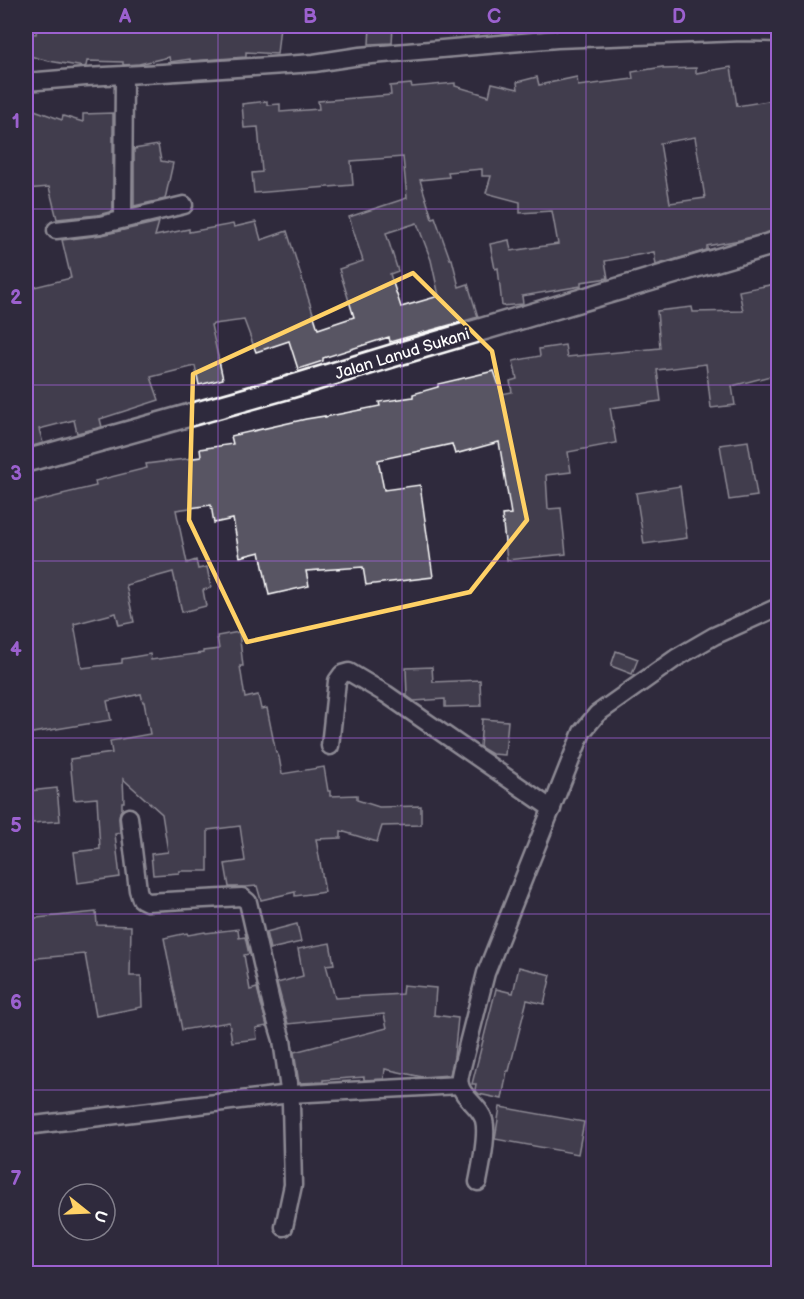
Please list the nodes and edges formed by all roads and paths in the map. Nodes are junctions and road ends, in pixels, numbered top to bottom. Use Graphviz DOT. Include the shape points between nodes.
graph roads {
  1 [pos="774,31"];
  2 [pos="124,75"];
  3 [pos="26,82"];
  4 [pos="184,205"];
  5 [pos="123,219"];
  6 [pos="56,230"];
  7 [pos="778,242"];
  8 [pos="26,461"];
  9 [pos="778,607"];
  10 [pos="330,746"];
  11 [pos="552,809"];
  12 [pos="129,817"];
  13 [pos="459,1085"];
  14 [pos="290,1094"];
  15 [pos="26,1126"];
  16 [pos="478,1182"];
  17 [pos="284,1227"];
  1 -- 2 [label="street" via="557,39 314,63"];
  2 -- 3 [label="street"];
  2 -- 5 [label="street"];
  4 -- 5 [label="street"];
  5 -- 6 [label="street"];
  7 -- 8 [label="street, Jalan Lanud Sukani"];
  9 -- 11 [label="street" via="676,658 597,714 582,732"];
  10 -- 11 [label="street" via="337,681 349,672"];
  11 -- 13 [label="street" via="486,973"];
  12 -- 14 [label="street" via="141,899 147,902 242,897 248,902 282,1040"];
  13 -- 14 [label="street"];
  13 -- 16 [label="street" via="484,1120"];
  14 -- 15 [label="street"];
  14 -- 17 [label="street" via="293,1185"];
}
